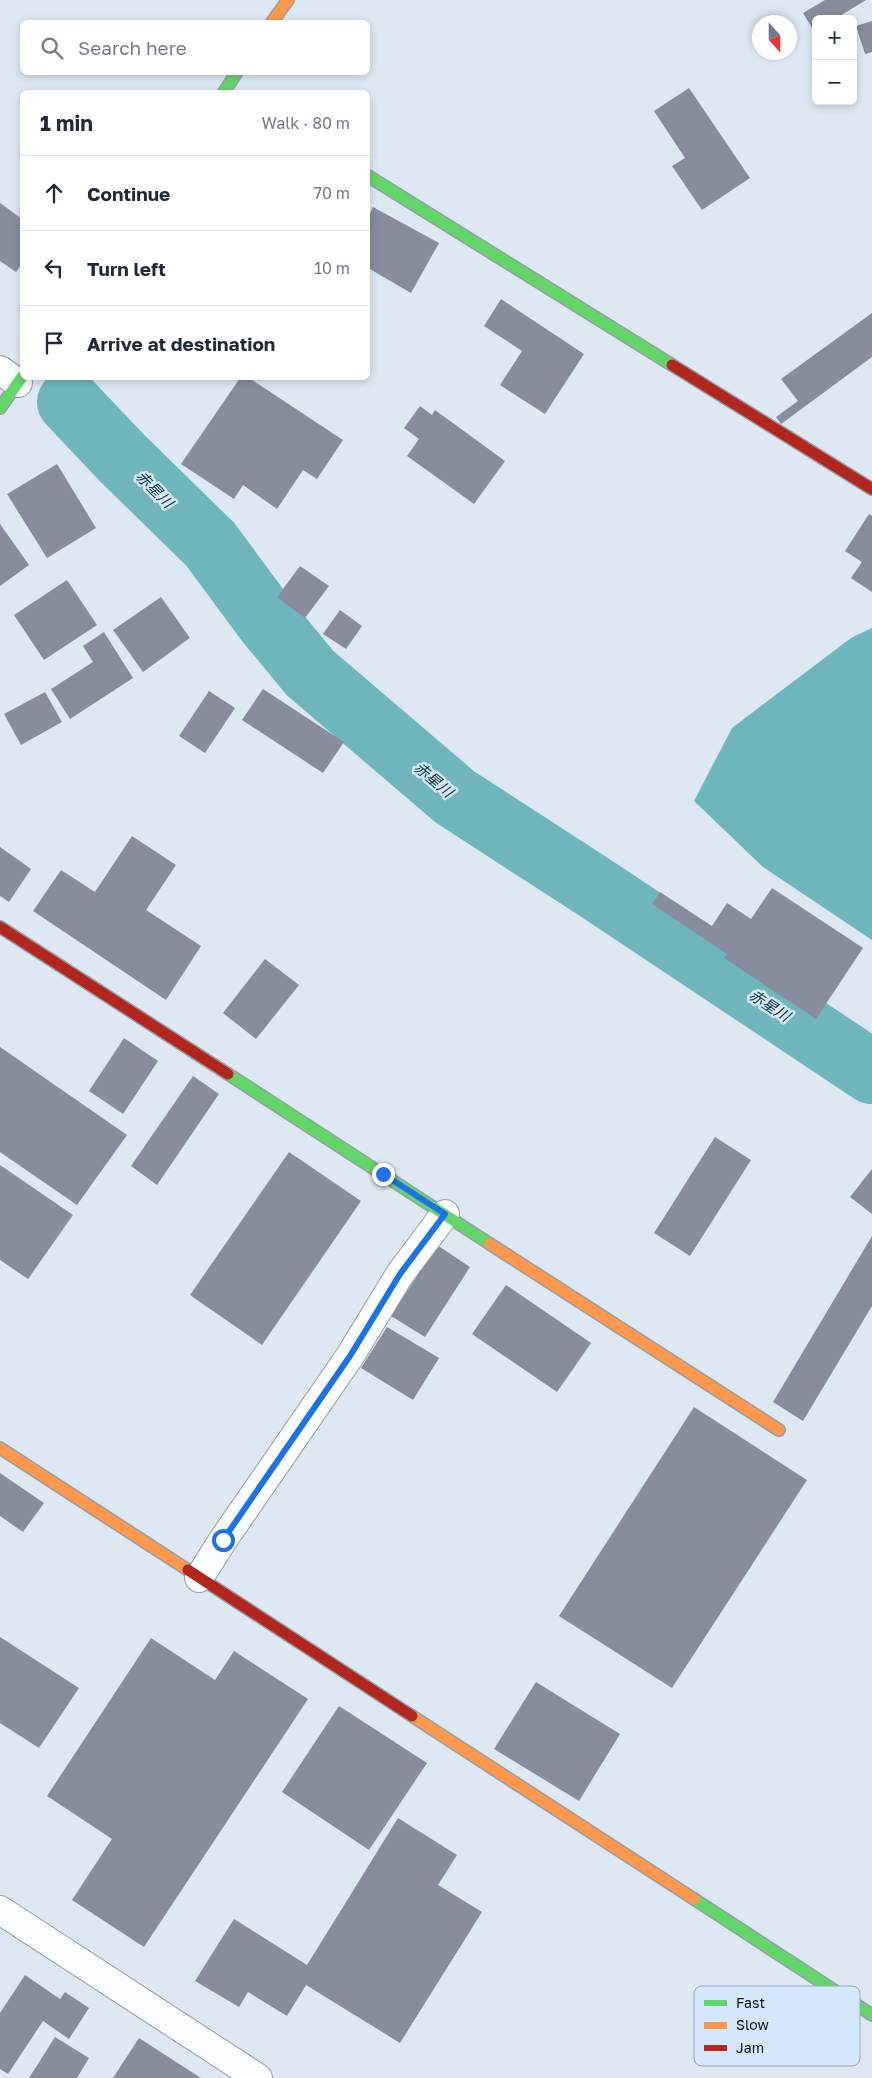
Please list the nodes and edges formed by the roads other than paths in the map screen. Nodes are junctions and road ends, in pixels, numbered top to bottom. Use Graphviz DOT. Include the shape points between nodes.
graph roads {
  1 [pos="288,0"];
  2 [pos="273,20"];
  3 [pos="370,177"];
  4 [pos="13,376"];
  5 [pos="0,408"];
  6 [pos="872,489"];
  7 [pos="0,926"];
  8 [pos="445,1214"];
  9 [pos="779,1430"];
  10 [pos="0,1448"];
  11 [pos="199,1578"];
  12 [pos="0,1910"];
  13 [pos="827,1986"];
  14 [pos="860,2007"];
  15 [pos="872,2015"];
  16 [pos="258,2078"];
  1 -- 2 [label="main road"];
  3 -- 6 [label="main road"];
  4 -- 5 [label="main road"];
  7 -- 8 [label="main road"];
  8 -- 9 [label="main road"];
  8 -- 11 [label="street" via="400,1274 350,1356"];
  10 -- 11 [label="main road"];
  11 -- 13 [label="main road"];
  12 -- 16 [label="street"];
  14 -- 15 [label="main road"];
}
